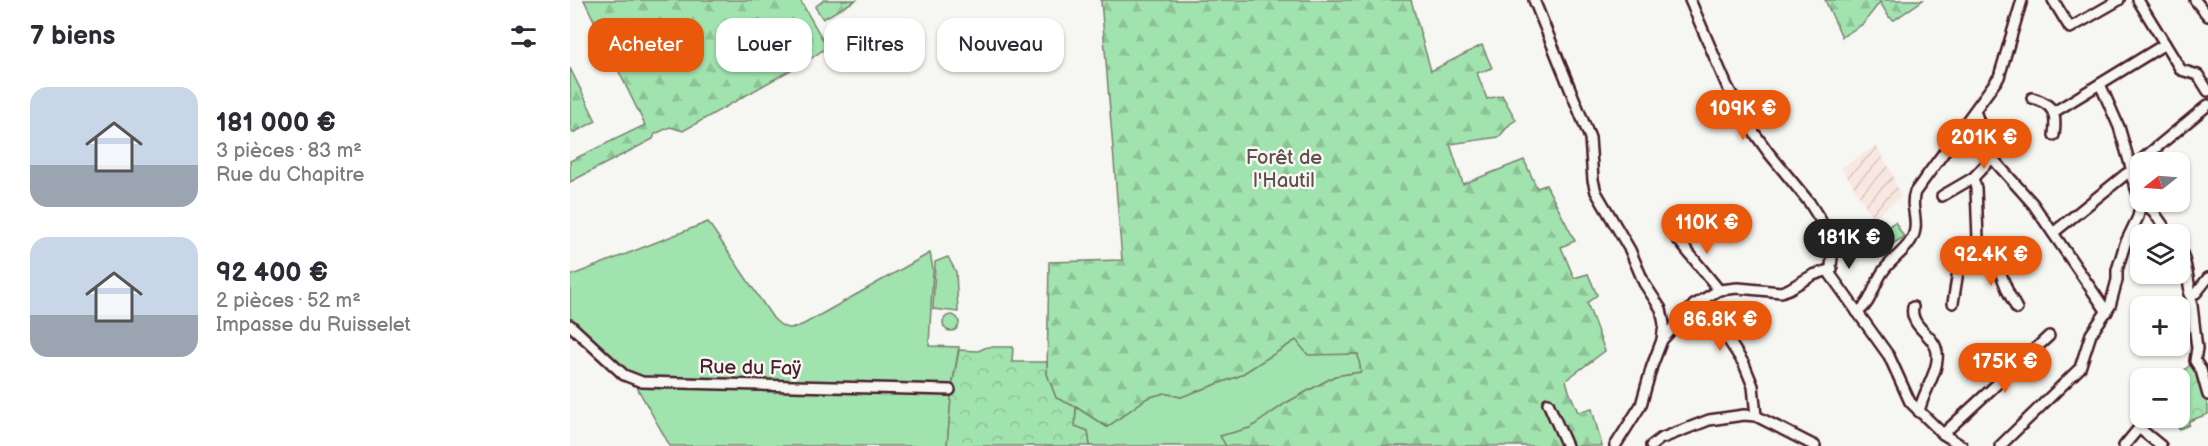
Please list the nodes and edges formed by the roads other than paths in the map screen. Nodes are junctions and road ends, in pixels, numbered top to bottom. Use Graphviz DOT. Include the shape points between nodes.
graph roads {
  1 [pos="1534,0"];
  2 [pos="1690,0"];
  3 [pos="2022,0"];
  4 [pos="2053,0"];
  5 [pos="2119,0"];
  6 [pos="2138,0"];
  7 [pos="2195,0"];
  8 [pos="2208,16"];
  9 [pos="2165,44"];
  10 [pos="2100,84"];
  11 [pos="2208,91"];
  12 [pos="2032,98"];
  13 [pos="2208,105"];
  14 [pos="1976,111"];
  15 [pos="2054,112"];
  16 [pos="2054,135"];
  17 [pos="2151,152"];
  18 [pos="1992,158"];
  19 [pos="2130,164"];
  20 [pos="2130,173"];
  21 [pos="1973,178"];
  22 [pos="1942,196"];
  23 [pos="2139,212"];
  24 [pos="2054,232"];
  25 [pos="1675,236"];
  26 [pos="1980,246"];
  27 [pos="1832,269"];
  28 [pos="2208,278"];
  29 [pos="2188,284"];
  30 [pos="1719,290"];
  31 [pos="2189,294"];
  32 [pos="1953,303"];
  33 [pos="1694,305"];
  34 [pos="1913,307"];
  35 [pos="2017,309"];
  36 [pos="1857,312"];
  37 [pos="2107,312"];
  38 [pos="570,325"];
  39 [pos="2049,336"];
  40 [pos="1662,340"];
  41 [pos="2205,379"];
  42 [pos="950,390"];
  43 [pos="2208,395"];
  44 [pos="1548,403"];
  45 [pos="1919,412"];
  46 [pos="1756,416"];
  47 [pos="2139,428"];
  48 [pos="1943,434"];
  49 [pos="1567,446"];
  50 [pos="1616,446"];
  51 [pos="1651,446"];
  52 [pos="1815,446"];
  53 [pos="1962,446"];
  54 [pos="2000,446"];
  55 [pos="2124,446"];
  56 [pos="2161,446"];
  1 -- 40 [label="street" via="1590,138 1596,192 1661,309"];
  2 -- 27 [label="street" via="1748,124 1821,221"];
  3 -- 14 [label="street" via="2003,68"];
  4 -- 5 [label="street" via="2070,28"];
  6 -- 9 [label="street"];
  7 -- 8 [label="street"];
  9 -- 10 [label="street"];
  9 -- 11 [label="street" via="2181,70 2198,75"];
  10 -- 15 [label="street"];
  10 -- 19 [label="street"];
  12 -- 15 [label="street" via="2044,101"];
  13 -- 17 [label="street"];
  14 -- 18 [label="street"];
  14 -- 36 [label="street" via="1915,192 1912,204 1916,230"];
  15 -- 16 [label="street"];
  18 -- 21 [label="street"];
  18 -- 24 [label="street"];
  20 -- 24 [label="street"];
  21 -- 22 [label="street"];
  21 -- 26 [label="street"];
  23 -- 37 [label="street" via="2122,252"];
  24 -- 37 [label="street"];
  25 -- 30 [label="street"];
  26 -- 32 [label="street" via="1959,265"];
  26 -- 35 [label="street" via="1993,254"];
  27 -- 30 [label="street" via="1813,274 1781,292"];
  27 -- 36 [label="street" via="1830,274"];
  28 -- 31 [label="street"];
  29 -- 31 [label="street"];
  30 -- 33 [label="street"];
  31 -- 41 [label="street" via="2197,348 2194,358"];
  33 -- 40 [label="street"];
  33 -- 46 [label="street" via="1706,321 1720,327 1748,371"];
  34 -- 45 [label="street" via="1915,321 1937,354"];
  36 -- 45 [label="street" via="1889,356 1910,402"];
  37 -- 54 [label="street" via="2091,334 2080,368"];
  38 -- 42 [label="street, Rue du Faÿ" via="624,375 642,382"];
  39 -- 48 [label="street"];
  40 -- 50 [label="street" via="1641,405"];
  41 -- 43 [label="street"];
  44 -- 49 [label="street"];
  45 -- 48 [label="street"];
  46 -- 51 [label="street" via="1716,419 1660,439"];
  46 -- 52 [label="street"];
  47 -- 55 [label="street"];
  47 -- 56 [label="street"];
  48 -- 53 [label="street"];
}
